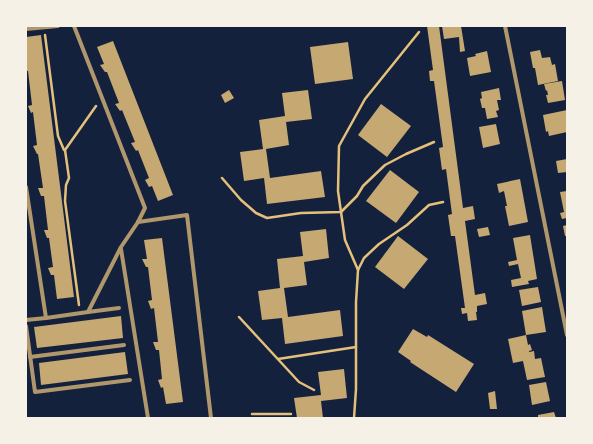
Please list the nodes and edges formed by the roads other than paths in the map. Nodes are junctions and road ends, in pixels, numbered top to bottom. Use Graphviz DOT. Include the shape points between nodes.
graph roads {
  1 [pos="58,26"];
  2 [pos="74,26"];
  3 [pos="505,26"];
  4 [pos="26,29"];
  5 [pos="26,187"];
  6 [pos="138,222"];
  7 [pos="121,247"];
  8 [pos="119,308"];
  9 [pos="88,312"];
  10 [pos="46,318"];
  11 [pos="26,320"];
  12 [pos="26,326"];
  13 [pos="567,335"];
  14 [pos="124,345"];
  15 [pos="30,357"];
  16 [pos="130,380"];
  17 [pos="148,418"];
  18 [pos="211,418"];
  1 -- 4 [label="street"];
  2 -- 6 [label="street" via="145,208"];
  3 -- 13 [label="street"];
  5 -- 10 [label="street"];
  6 -- 7 [label="street"];
  6 -- 18 [label="street" via="186,215"];
  7 -- 9 [label="street"];
  7 -- 17 [label="street"];
  8 -- 9 [label="street"];
  9 -- 10 [label="street"];
  10 -- 11 [label="street"];
  12 -- 15 [label="street"];
  14 -- 15 [label="street"];
  15 -- 16 [label="street" via="35,392"];
}
